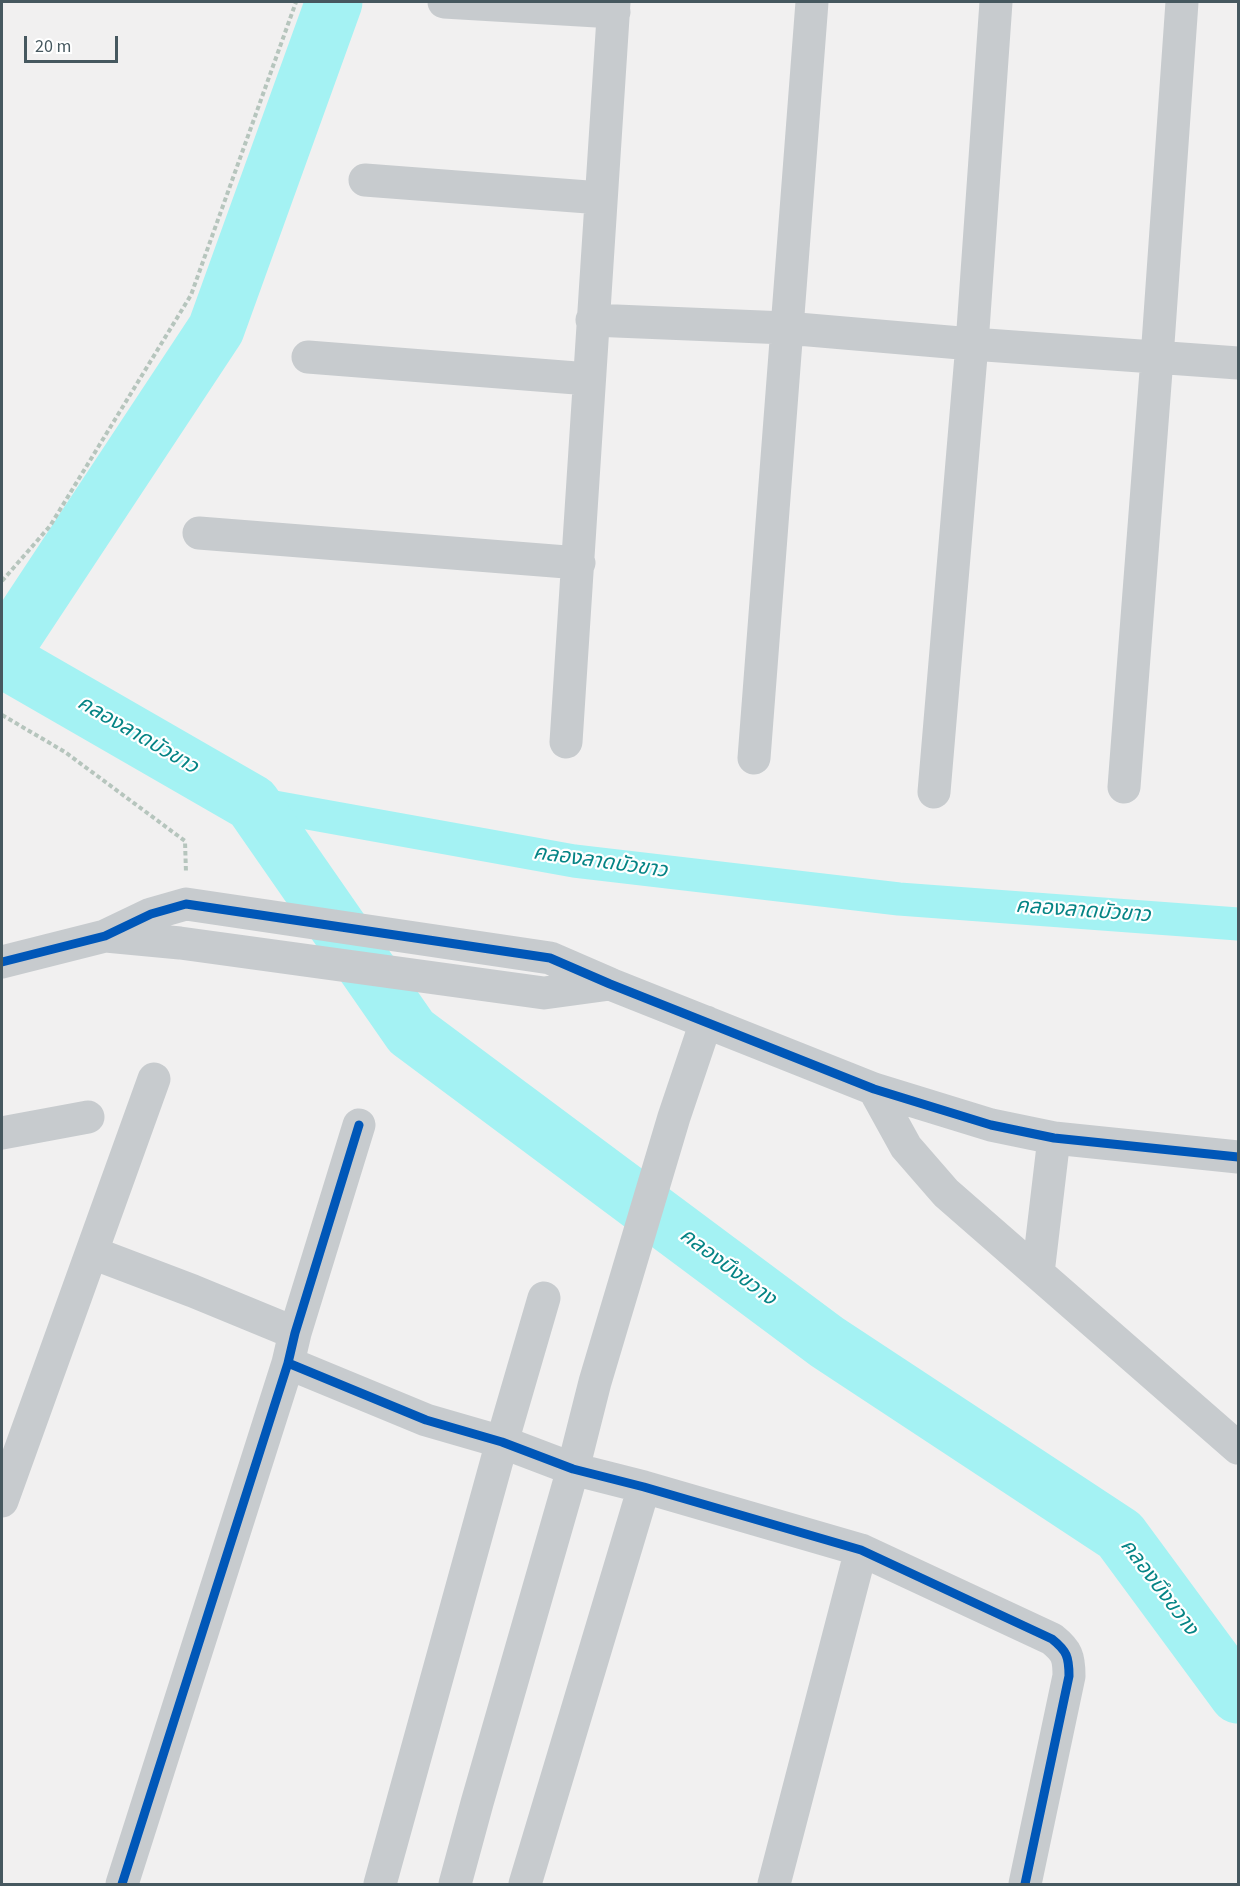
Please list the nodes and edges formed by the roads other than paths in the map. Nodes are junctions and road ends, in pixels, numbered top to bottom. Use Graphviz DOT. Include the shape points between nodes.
graph roads {
  1 [pos="444,2"];
  2 [pos="812,2"];
  3 [pos="996,2"];
  4 [pos="1182,2"];
  5 [pos="614,7"];
  6 [pos="365,180"];
  7 [pos="601,198"];
  8 [pos="592,320"];
  9 [pos="786,328"];
  10 [pos="972,344"];
  11 [pos="308,357"];
  12 [pos="1157,358"];
  13 [pos="1239,363"];
  14 [pos="589,379"];
  15 [pos="199,533"];
  16 [pos="579,562"];
  17 [pos="566,742"];
  18 [pos="754,758"];
  19 [pos="1124,787"];
  20 [pos="934,792"];
  21 [pos="105,936"];
  22 [pos="2,962"];
  23 [pos="610,984"];
  24 [pos="706,1022"];
  25 [pos="154,1079"];
  26 [pos="874,1089"];
  27 [pos="88,1117"];
  28 [pos="359,1125"];
  29 [pos="2,1133"];
  30 [pos="1054,1138"];
  31 [pos="1239,1157"];
  32 [pos="93,1253"];
  33 [pos="1038,1273"];
  34 [pos="544,1298"];
  35 [pos="292,1348"];
  36 [pos="502,1442"];
  37 [pos="1239,1448"];
  38 [pos="573,1469"];
  39 [pos="644,1487"];
  40 [pos="2,1501"];
  41 [pos="861,1550"];
  42 [pos="122,1884"];
  43 [pos="380,1884"];
  44 [pos="455,1884"];
  45 [pos="525,1884"];
  46 [pos="774,1884"];
  47 [pos="1025,1884"];
  1 -- 5 [label="street"];
  2 -- 9 [label="street"];
  3 -- 10 [label="street"];
  4 -- 12 [label="street"];
  5 -- 7 [label="street"];
  6 -- 7 [label="street"];
  7 -- 8 [label="street"];
  8 -- 9 [label="street"];
  8 -- 14 [label="street"];
  9 -- 10 [label="street"];
  9 -- 18 [label="street"];
  10 -- 12 [label="street"];
  10 -- 20 [label="street"];
  11 -- 14 [label="street"];
  12 -- 13 [label="street"];
  12 -- 19 [label="street"];
  14 -- 16 [label="street"];
  15 -- 16 [label="street"];
  16 -- 17 [label="street"];
  21 -- 22 [label="street"];
  21 -- 23 [label="street" via="544,993"];
  21 -- 23 [label="street" via="151,914 186,904 550,958"];
  23 -- 24 [label="street"];
  24 -- 26 [label="street"];
  24 -- 38 [label="street" via="595,1382"];
  25 -- 32 [label="street"];
  26 -- 30 [label="street" via="991,1125"];
  26 -- 33 [label="street" via="906,1147 946,1193"];
  27 -- 29 [label="street"];
  28 -- 35 [label="street"];
  30 -- 31 [label="street"];
  30 -- 33 [label="street"];
  32 -- 35 [label="street" via="193,1291"];
  32 -- 40 [label="street"];
  33 -- 37 [label="street"];
  34 -- 36 [label="street"];
  35 -- 36 [label="street" via="426,1420"];
  35 -- 42 [label="street"];
  36 -- 38 [label="street"];
  36 -- 43 [label="street"];
  38 -- 39 [label="street"];
  38 -- 44 [label="street"];
  39 -- 41 [label="street"];
  39 -- 45 [label="street"];
  41 -- 46 [label="street"];
  41 -- 47 [label="street" via="1052,1639 1064,1649 1069,1676"];
}
